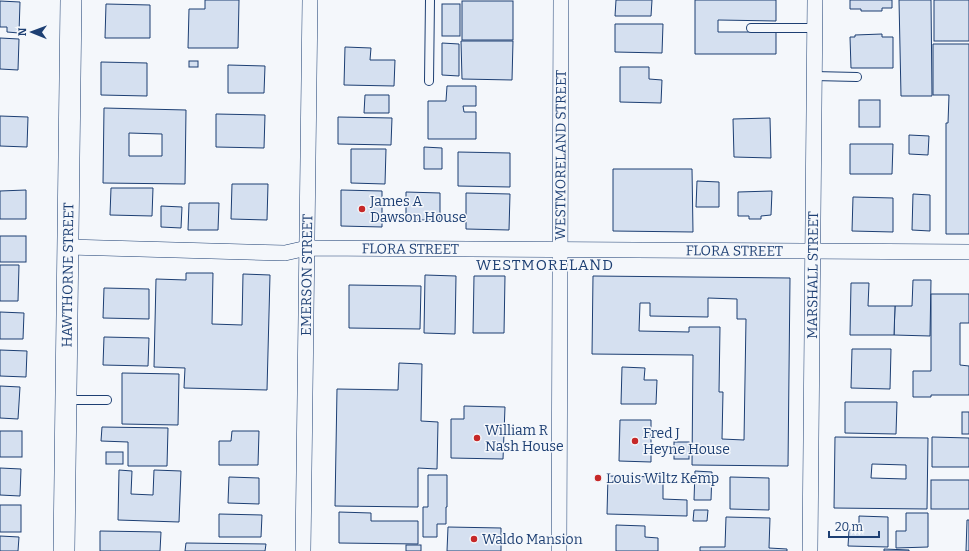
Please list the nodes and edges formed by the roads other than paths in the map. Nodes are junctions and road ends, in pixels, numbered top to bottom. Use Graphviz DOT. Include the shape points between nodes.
graph roads {
  1 [pos="71,0"];
  2 [pos="310,0"];
  3 [pos="430,0"];
  4 [pos="561,0"];
  5 [pos="815,0"];
  6 [pos="751,28"];
  7 [pos="815,28"];
  8 [pos="814,76"];
  9 [pos="857,77"];
  10 [pos="429,81"];
  11 [pos="68,247"];
  12 [pos="307,248"];
  13 [pos="560,250"];
  14 [pos="812,251"];
  15 [pos="969,252"];
  16 [pos="66,400"];
  17 [pos="107,400"];
  18 [pos="64,551"];
  19 [pos="303,551"];
  20 [pos="559,551"];
  21 [pos="810,551"];
  1 -- 11 [label="street, HAWTHORNE STREET"];
  2 -- 12 [label="street, EMERSON STREET"];
  3 -- 10 [label="lane"];
  4 -- 13 [label="street, WESTMORELAND STREET"];
  5 -- 7 [label="street, MARSHALL STREET"];
  6 -- 7 [label="lane"];
  7 -- 8 [label="street, MARSHALL STREET"];
  8 -- 9 [label="lane"];
  8 -- 14 [label="street, MARSHALL STREET"];
  11 -- 12 [label="street, FLORA STREET" via="285,253"];
  11 -- 16 [label="street, HAWTHORNE STREET"];
  12 -- 13 [label="street, FLORA STREET"];
  12 -- 19 [label="street, EMERSON STREET"];
  13 -- 14 [label="street, FLORA STREET"];
  13 -- 20 [label="street, WESTMORELAND STREET"];
  14 -- 15 [label="street, FLORA STREET"];
  14 -- 21 [label="street, MARSHALL STREET"];
  16 -- 17 [label="lane"];
  16 -- 18 [label="street, HAWTHORNE STREET"];
}
